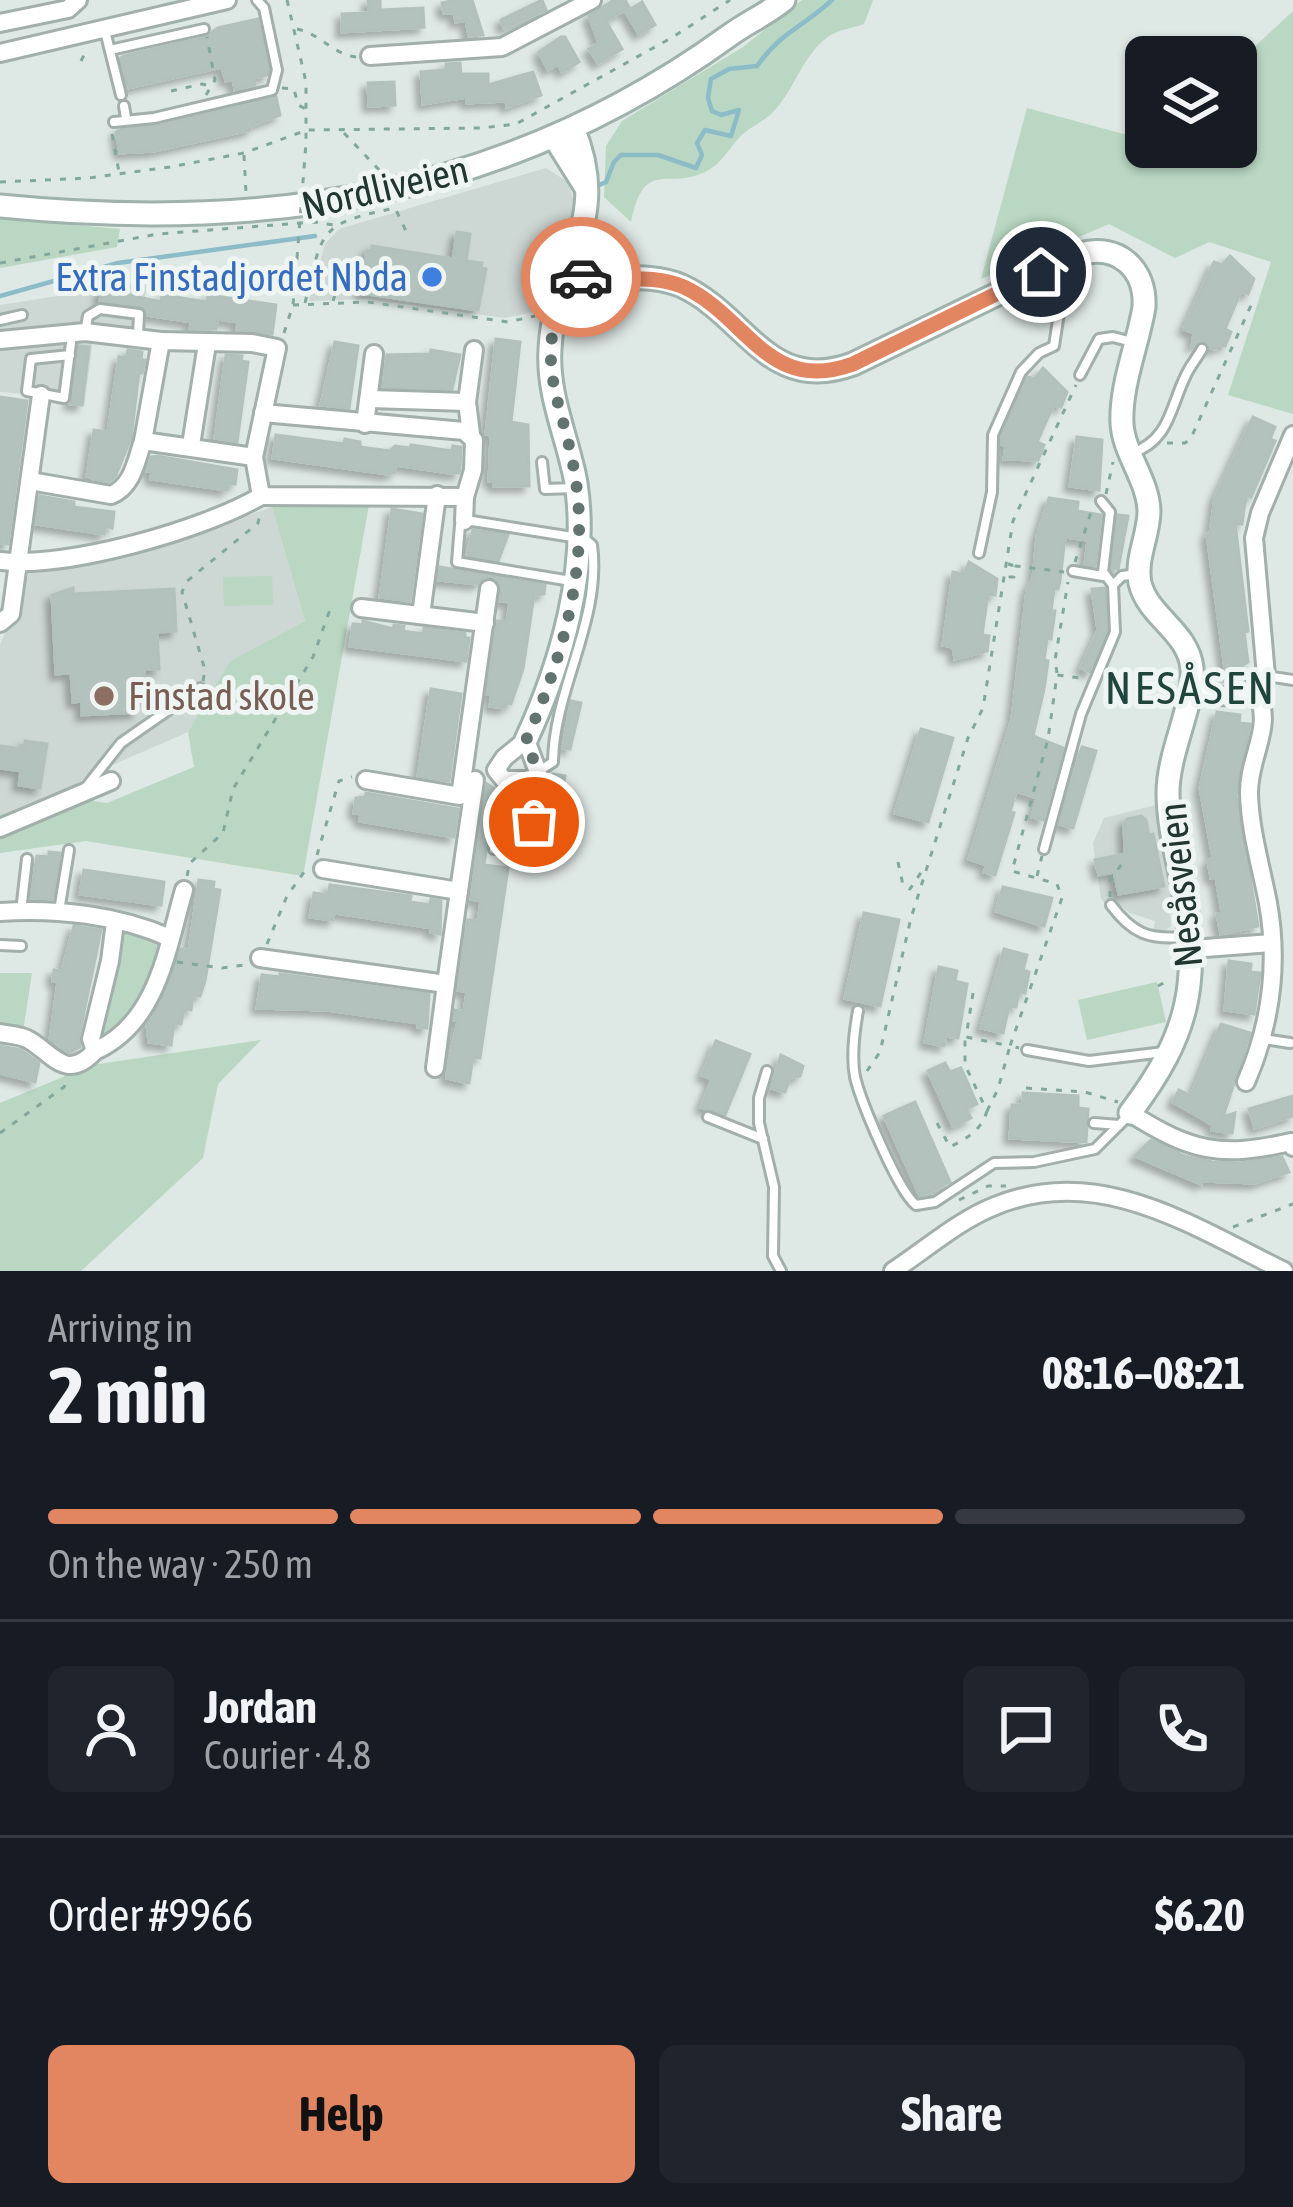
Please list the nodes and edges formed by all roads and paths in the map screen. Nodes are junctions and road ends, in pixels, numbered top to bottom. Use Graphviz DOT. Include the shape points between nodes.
graph roads {
  1 [pos="226,0"];
  2 [pos="257,0"];
  3 [pos="286,0"];
  4 [pos="592,0"];
  5 [pos="730,0"];
  6 [pos="764,0"];
  7 [pos="784,0"];
  8 [pos="73,4"];
  9 [pos="171,7"];
  10 [pos="0,23"];
  11 [pos="294,28"];
  12 [pos="105,29"];
  13 [pos="204,29"];
  14 [pos="736,31"];
  15 [pos="74,36"];
  16 [pos="110,50"];
  17 [pos="0,53"];
  18 [pos="370,56"];
  19 [pos="82,67"];
  20 [pos="214,90"];
  21 [pos="272,90"];
  22 [pos="171,91"];
  23 [pos="198,98"];
  24 [pos="308,110"];
  25 [pos="126,118"];
  26 [pos="114,122"];
  27 [pos="307,130"];
  28 [pos="343,130"];
  29 [pos="564,133"];
  30 [pos="244,153"];
  31 [pos="119,174"];
  32 [pos="0,182"];
  33 [pos="388,192"];
  34 [pos="246,194"];
  35 [pos="0,206"];
  36 [pos="334,225"];
  37 [pos="408,236"];
  38 [pos="0,263"];
  39 [pos="1053,266"];
  40 [pos="344,267"];
  41 [pos="569,275"];
  42 [pos="1253,301"];
  43 [pos="332,302"];
  44 [pos="305,304"];
  45 [pos="293,305"];
  46 [pos="555,314"];
  47 [pos="22,315"];
  48 [pos="0,320"];
  49 [pos="79,332"];
  50 [pos="0,340"];
  51 [pos="160,341"];
  52 [pos="1137,343"];
  53 [pos="207,344"];
  54 [pos="277,348"];
  55 [pos="1202,349"];
  56 [pos="474,350"];
  57 [pos="374,354"];
  58 [pos="70,356"];
  59 [pos="1080,375"];
  60 [pos="41,395"];
  61 [pos="370,399"];
  62 [pos="467,402"];
  63 [pos="263,413"];
  64 [pos="365,424"];
  65 [pos="471,434"];
  66 [pos="1293,435"];
  67 [pos="143,441"];
  68 [pos="1154,443"];
  69 [pos="190,446"];
  70 [pos="1131,454"];
  71 [pos="254,457"];
  72 [pos="542,462"];
  73 [pos="30,481"];
  74 [pos="577,488"];
  75 [pos="261,496"];
  76 [pos="437,496"];
  77 [pos="466,497"];
  78 [pos="1101,501"];
  79 [pos="464,521"];
  80 [pos="577,538"];
  81 [pos="979,553"];
  82 [pos="9,562"];
  83 [pos="1006,564"];
  84 [pos="1073,571"];
  85 [pos="1060,572"];
  86 [pos="1139,574"];
  87 [pos="1105,576"];
  88 [pos="573,581"];
  89 [pos="1113,585"];
  90 [pos="489,589"];
  91 [pos="332,604"];
  92 [pos="361,608"];
  93 [pos="421,615"];
  94 [pos="484,622"];
  95 [pos="1,625"];
  96 [pos="1095,680"];
  97 [pos="1293,680"];
  98 [pos="1260,682"];
  99 [pos="200,688"];
  100 [pos="1189,692"];
  101 [pos="526,740"];
  102 [pos="500,775"];
  103 [pos="536,776"];
  104 [pos="366,780"];
  105 [pos="111,781"];
  106 [pos="468,783"];
  107 [pos="82,792"];
  108 [pos="0,828"];
  109 [pos="1044,849"];
  110 [pos="69,850"];
  111 [pos="494,850"];
  112 [pos="529,858"];
  113 [pos="27,859"];
  114 [pos="898,862"];
  115 [pos="1122,864"];
  116 [pos="323,869"];
  117 [pos="928,873"];
  118 [pos="1036,878"];
  119 [pos="184,890"];
  120 [pos="459,891"];
  121 [pos="1111,905"];
  122 [pos="21,911"];
  123 [pos="0,912"];
  124 [pos="67,914"];
  125 [pos="115,922"];
  126 [pos="170,938"];
  127 [pos="1192,942"];
  128 [pos="1272,944"];
  129 [pos="0,945"];
  130 [pos="21,946"];
  131 [pos="260,958"];
  132 [pos="164,960"];
  133 [pos="446,984"];
  134 [pos="973,994"];
  135 [pos="857,1011"];
  136 [pos="0,1034"];
  137 [pos="965,1037"];
  138 [pos="1264,1039"];
  139 [pos="1290,1043"];
  140 [pos="1010,1046"];
  141 [pos="1027,1050"];
  142 [pos="95,1051"];
  143 [pos="1171,1052"];
  144 [pos="74,1065"];
  145 [pos="435,1068"];
  146 [pos="767,1071"];
  147 [pos="855,1077"];
  148 [pos="1246,1082"];
  149 [pos="1026,1088"];
  150 [pos="987,1111"];
  151 [pos="1128,1115"];
  152 [pos="708,1117"];
  153 [pos="937,1123"];
  154 [pos="1094,1123"];
  155 [pos="0,1133"];
  156 [pos="765,1140"];
  157 [pos="1293,1147"];
  158 [pos="1017,1197"];
  159 [pos="941,1198"];
  160 [pos="1293,1204"];
  161 [pos="1232,1228"];
  162 [pos="781,1271"];
  163 [pos="892,1271"];
  164 [pos="1284,1271"];
  1 -- 9 [label="street"];
  2 -- 21 [label="lane" via="277,70"];
  3 -- 11 [label="path"];
  4 -- 18 [label="street" via="502,47"];
  5 -- 28 [label="path" via="516,124"];
  6 -- 14 [label="street, Nordliveien"];
  7 -- 14 [label="street, Nordliveien"];
  8 -- 10 [label="street"];
  8 -- 15 [label="street"];
  9 -- 12 [label="street"];
  11 -- 18 [label="path" via="318,35 340,55"];
  11 -- 24 [label="path"];
  12 -- 15 [label="street"];
  12 -- 16 [label="lane"];
  13 -- 16 [label="lane"];
  13 -- 20 [label="path"];
  14 -- 29 [label="street, Nordliveien"];
  15 -- 17 [label="street"];
  15 -- 19 [label="path"];
  16 -- 25 [label="lane"];
  20 -- 22 [label="path" via="205,84"];
  20 -- 23 [label="path"];
  21 -- 24 [label="path" via="294,88"];
  21 -- 25 [label="lane"];
  24 -- 27 [label="path"];
  25 -- 26 [label="lane"];
  26 -- 31 [label="path"];
  27 -- 28 [label="path"];
  27 -- 30 [label="path"];
  27 -- 45 [label="path, bridge"];
  28 -- 33 [label="path" via="378,167"];
  29 -- 33 [label="street, Nordliveien"];
  29 -- 41 [label="street" via="586,188"];
  30 -- 31 [label="path"];
  30 -- 34 [label="path"];
  31 -- 32 [label="path"];
  33 -- 35 [label="street, Nordliveien" via="189,216"];
  36 -- 37 [label="path" via="395,208"];
  36 -- 38 [label="path" via="158,234"];
  36 -- 44 [label="path" via="319,247"];
  39 -- 41 [label="street" via="824,373 778,362 676,284"];
  39 -- 52 [label="street" via="1095,251 1131,264 1145,292"];
  39 -- 81 [label="lane" via="1062,293 1054,346 1021,372 993,435"];
  40 -- 43 [label="path"];
  41 -- 46 [label="street"];
  42 -- 68 [label="path" via="1191,439"];
  43 -- 44 [label="path"];
  43 -- 46 [label="path" via="508,322"];
  44 -- 45 [label="path"];
  45 -- 54 [label="path"];
  46 -- 74 [label="street" via="549,367"];
  47 -- 48 [label="lane"];
  49 -- 50 [label="street"];
  49 -- 51 [label="street"];
  49 -- 58 [label="lane"];
  51 -- 53 [label="street"];
  51 -- 67 [label="street"];
  52 -- 59 [label="lane" via="1099,339"];
  52 -- 70 [label="street" via="1122,423"];
  53 -- 54 [label="street"];
  53 -- 69 [label="street"];
  54 -- 63 [label="street"];
  55 -- 68 [label="lane"];
  56 -- 62 [label="street"];
  57 -- 61 [label="street"];
  58 -- 60 [label="lane" via="64,398"];
  58 -- 60 [label="lane" via="31,359 27,391"];
  59 -- 83 [label="path" via="1013,521"];
  60 -- 73 [label="street"];
  61 -- 62 [label="street"];
  61 -- 64 [label="street"];
  62 -- 65 [label="street"];
  63 -- 64 [label="street"];
  63 -- 71 [label="street"];
  64 -- 65 [label="street"];
  65 -- 77 [label="street"];
  66 -- 98 [label="street" via="1254,538"];
  67 -- 69 [label="street"];
  67 -- 73 [label="street" via="126,486 111,495"];
  68 -- 70 [label="lane"];
  69 -- 71 [label="street"];
  70 -- 86 [label="street" via="1149,508"];
  71 -- 75 [label="street"];
  72 -- 74 [label="lane" via="545,489"];
  73 -- 82 [label="street"];
  74 -- 80 [label="street"];
  75 -- 76 [label="street"];
  75 -- 82 [label="street" via="105,554"];
  75 -- 99 [label="path" via="258,523 182,592 205,670"];
  76 -- 77 [label="street"];
  76 -- 93 [label="street"];
  77 -- 79 [label="street"];
  78 -- 87 [label="lane" via="1110,512"];
  79 -- 80 [label="lane"];
  79 -- 88 [label="lane" via="457,562"];
  80 -- 88 [label="street"];
  80 -- 103 [label="lane" via="592,545 592,582 553,761"];
  82 -- 95 [label="street" via="10,614"];
  83 -- 85 [label="path" via="1010,577 1016,566"];
  83 -- 117 [label="path" via="983,708"];
  84 -- 87 [label="lane"];
  86 -- 89 [label="lane"];
  86 -- 100 [label="street, Nesåsveien" via="1150,604 1187,649"];
  87 -- 89 [label="lane"];
  88 -- 101 [label="street" via="547,695"];
  89 -- 96 [label="lane" via="1115,632"];
  90 -- 94 [label="street"];
  91 -- 119 [label="path" via="313,657 233,789 224,833 190,863"];
  92 -- 93 [label="street"];
  93 -- 94 [label="street"];
  94 -- 106 [label="street"];
  96 -- 109 [label="lane"];
  96 -- 118 [label="path" via="1058,675 1012,871"];
  97 -- 98 [label="lane"];
  98 -- 100 [label="street" via="1235,697"];
  98 -- 128 [label="street" via="1264,726 1249,793"];
  99 -- 107 [label="lane" via="121,743"];
  100 -- 127 [label="street, Nesåsveien" via="1168,791"];
  101 -- 102 [label="street" via="504,758"];
  101 -- 103 [label="street"];
  102 -- 103 [label="street"];
  102 -- 106 [label="street"];
  102 -- 111 [label="lane"];
  103 -- 112 [label="lane"];
  104 -- 106 [label="street" via="460,796"];
  104 -- 131 [label="path" via="339,782 322,848 287,896"];
  105 -- 107 [label="street"];
  106 -- 120 [label="street"];
  107 -- 108 [label="street"];
  109 -- 118 [label="path"];
  110 -- 124 [label="lane"];
  113 -- 122 [label="lane"];
  114 -- 117 [label="path" via="910,889"];
  115 -- 121 [label="path" via="1110,879"];
  116 -- 120 [label="street"];
  117 -- 147 [label="path" via="880,1052"];
  118 -- 140 [label="path" via="1057,884 1062,898"];
  119 -- 126 [label="street"];
  120 -- 133 [label="street"];
  121 -- 127 [label="lane" via="1138,934"];
  122 -- 123 [label="street"];
  122 -- 124 [label="street"];
  124 -- 125 [label="street"];
  125 -- 126 [label="street"];
  125 -- 142 [label="street"];
  126 -- 132 [label="street"];
  127 -- 128 [label="street"];
  127 -- 143 [label="street, Nesåsveien" via="1190,994"];
  128 -- 138 [label="street"];
  129 -- 130 [label="lane"];
  131 -- 132 [label="path" via="222,968"];
  131 -- 133 [label="street"];
  132 -- 142 [label="street" via="145,1007"];
  133 -- 145 [label="street"];
  134 -- 137 [label="path"];
  135 -- 147 [label="lane"];
  136 -- 144 [label="street" via="25,1037 45,1056"];
  137 -- 140 [label="path"];
  137 -- 150 [label="path" via="965,1065"];
  138 -- 139 [label="lane"];
  138 -- 148 [label="street"];
  140 -- 141 [label="path"];
  140 -- 150 [label="path"];
  141 -- 143 [label="lane" via="1088,1061"];
  142 -- 144 [label="street"];
  143 -- 151 [label="street, Nesåsveien"];
  144 -- 155 [label="path" via="64,1087"];
  146 -- 156 [label="lane" via="759,1098"];
  147 -- 159 [label="lane" via="908,1197 922,1206"];
  149 -- 151 [label="path" via="1094,1094"];
  150 -- 153 [label="path" via="976,1132 950,1148"];
  151 -- 154 [label="lane"];
  151 -- 157 [label="street" via="1227,1153"];
  151 -- 159 [label="lane, Nesåsveien" via="1095,1149 994,1163"];
  152 -- 156 [label="lane"];
  156 -- 162 [label="lane" via="773,1256"];
  158 -- 159 [label="path" via="996,1184 950,1203"];
  158 -- 163 [label="street"];
  158 -- 164 [label="street" via="1072,1188 1106,1194"];
  160 -- 161 [label="path"];
}
